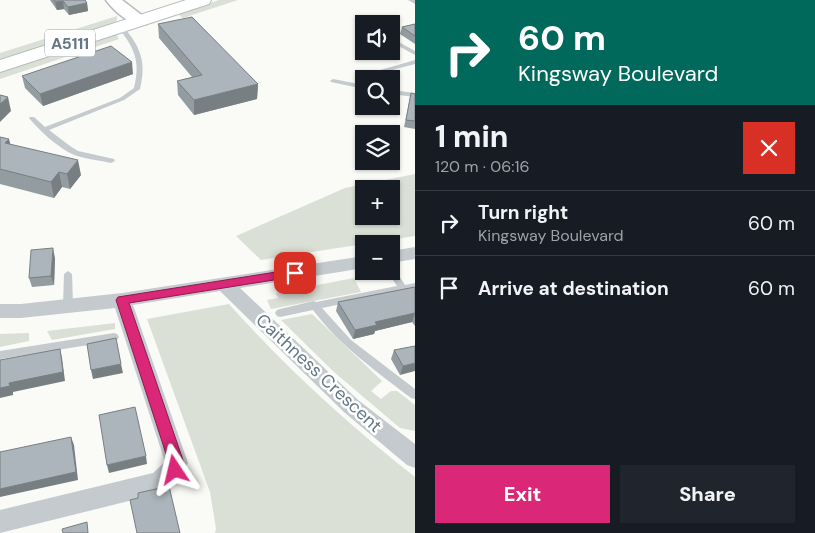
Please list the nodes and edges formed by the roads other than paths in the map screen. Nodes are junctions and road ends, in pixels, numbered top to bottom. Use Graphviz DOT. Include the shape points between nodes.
graph roads {
  1 [pos="203,0"];
  2 [pos="410,0"];
  3 [pos="415,2"];
  4 [pos="125,14"];
  5 [pos="400,44"];
  6 [pos="415,53"];
  7 [pos="415,62"];
  8 [pos="0,66"];
  9 [pos="386,70"];
  10 [pos="333,81"];
  11 [pos="355,85"];
  12 [pos="400,93"];
  13 [pos="415,95"];
  14 [pos="32,118"];
  15 [pos="44,130"];
  16 [pos="112,160"];
  17 [pos="415,252"];
  18 [pos="400,255"];
  19 [pos="355,263"];
  20 [pos="68,274"];
  21 [pos="397,280"];
  22 [pos="225,285"];
  23 [pos="415,286"];
  24 [pos="402,288"];
  25 [pos="122,300"];
  26 [pos="314,305"];
  27 [pos="68,306"];
  28 [pos="0,311"];
  29 [pos="280,313"];
  30 [pos="114,337"];
  31 [pos="0,355"];
  32 [pos="415,395"];
  33 [pos="415,458"];
  34 [pos="0,522"];
  1 -- 4 [label="highway, A5111"];
  2 -- 3 [label="lane"];
  4 -- 8 [label="highway, A5111"];
  4 -- 15 [label="lane" via="142,66 138,89 122,99"];
  5 -- 6 [label="lane"];
  7 -- 9 [label="lane"];
  10 -- 11 [label="lane"];
  12 -- 13 [label="lane"];
  14 -- 15 [label="lane"];
  15 -- 16 [label="lane" via="76,153"];
  17 -- 18 [label="street"];
  19 -- 22 [label="street"];
  20 -- 27 [label="lane"];
  21 -- 24 [label="lane"];
  22 -- 25 [label="street"];
  22 -- 33 [label="street, Caithness Crescent" via="351,406"];
  23 -- 24 [label="lane"];
  24 -- 26 [label="lane"];
  25 -- 27 [label="street"];
  25 -- 34 [label="street" via="177,463 175,470 157,483"];
  26 -- 29 [label="lane"];
  26 -- 32 [label="lane" via="325,321 368,360"];
  27 -- 28 [label="street"];
  30 -- 31 [label="lane"];
}
